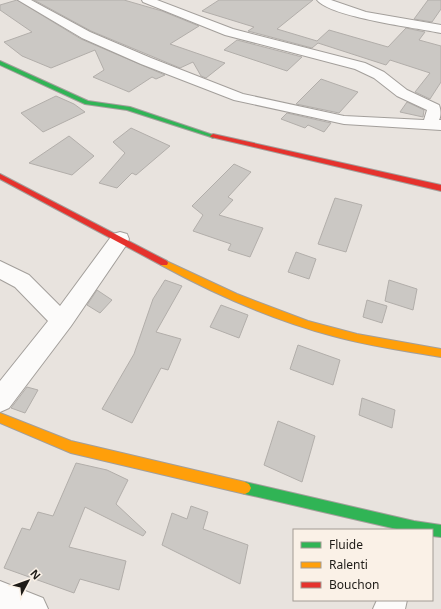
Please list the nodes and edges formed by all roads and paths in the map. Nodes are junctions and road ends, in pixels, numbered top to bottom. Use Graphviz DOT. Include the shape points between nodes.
graph roads {
  1 [pos="23,0"];
  2 [pos="147,0"];
  3 [pos="322,0"];
  4 [pos="441,29"];
  5 [pos="0,63"];
  6 [pos="435,125"];
  7 [pos="0,176"];
  8 [pos="441,188"];
  9 [pos="120,239"];
  10 [pos="0,269"];
  11 [pos="63,319"];
  12 [pos="441,353"];
  13 [pos="0,400"];
  14 [pos="0,418"];
  15 [pos="423,529"];
  16 [pos="0,596"];
  17 [pos="32,609"];
  1 -- 6 [label="street" via="86,35 239,97 344,120"];
  2 -- 6 [label="street" via="225,31 372,71 402,93 434,108"];
  3 -- 4 [label="street" via="345,10 392,22"];
  5 -- 8 [label="street" via="87,102 128,108 217,137"];
  7 -- 9 [label="street"];
  9 -- 11 [label="street"];
  9 -- 12 [label="street" via="195,280 276,314 356,338"];
  10 -- 11 [label="street" via="22,281 53,313"];
  11 -- 13 [label="street"];
  14 -- 15 [label="street" via="71,448"];
  16 -- 17 [label="street"];
}
